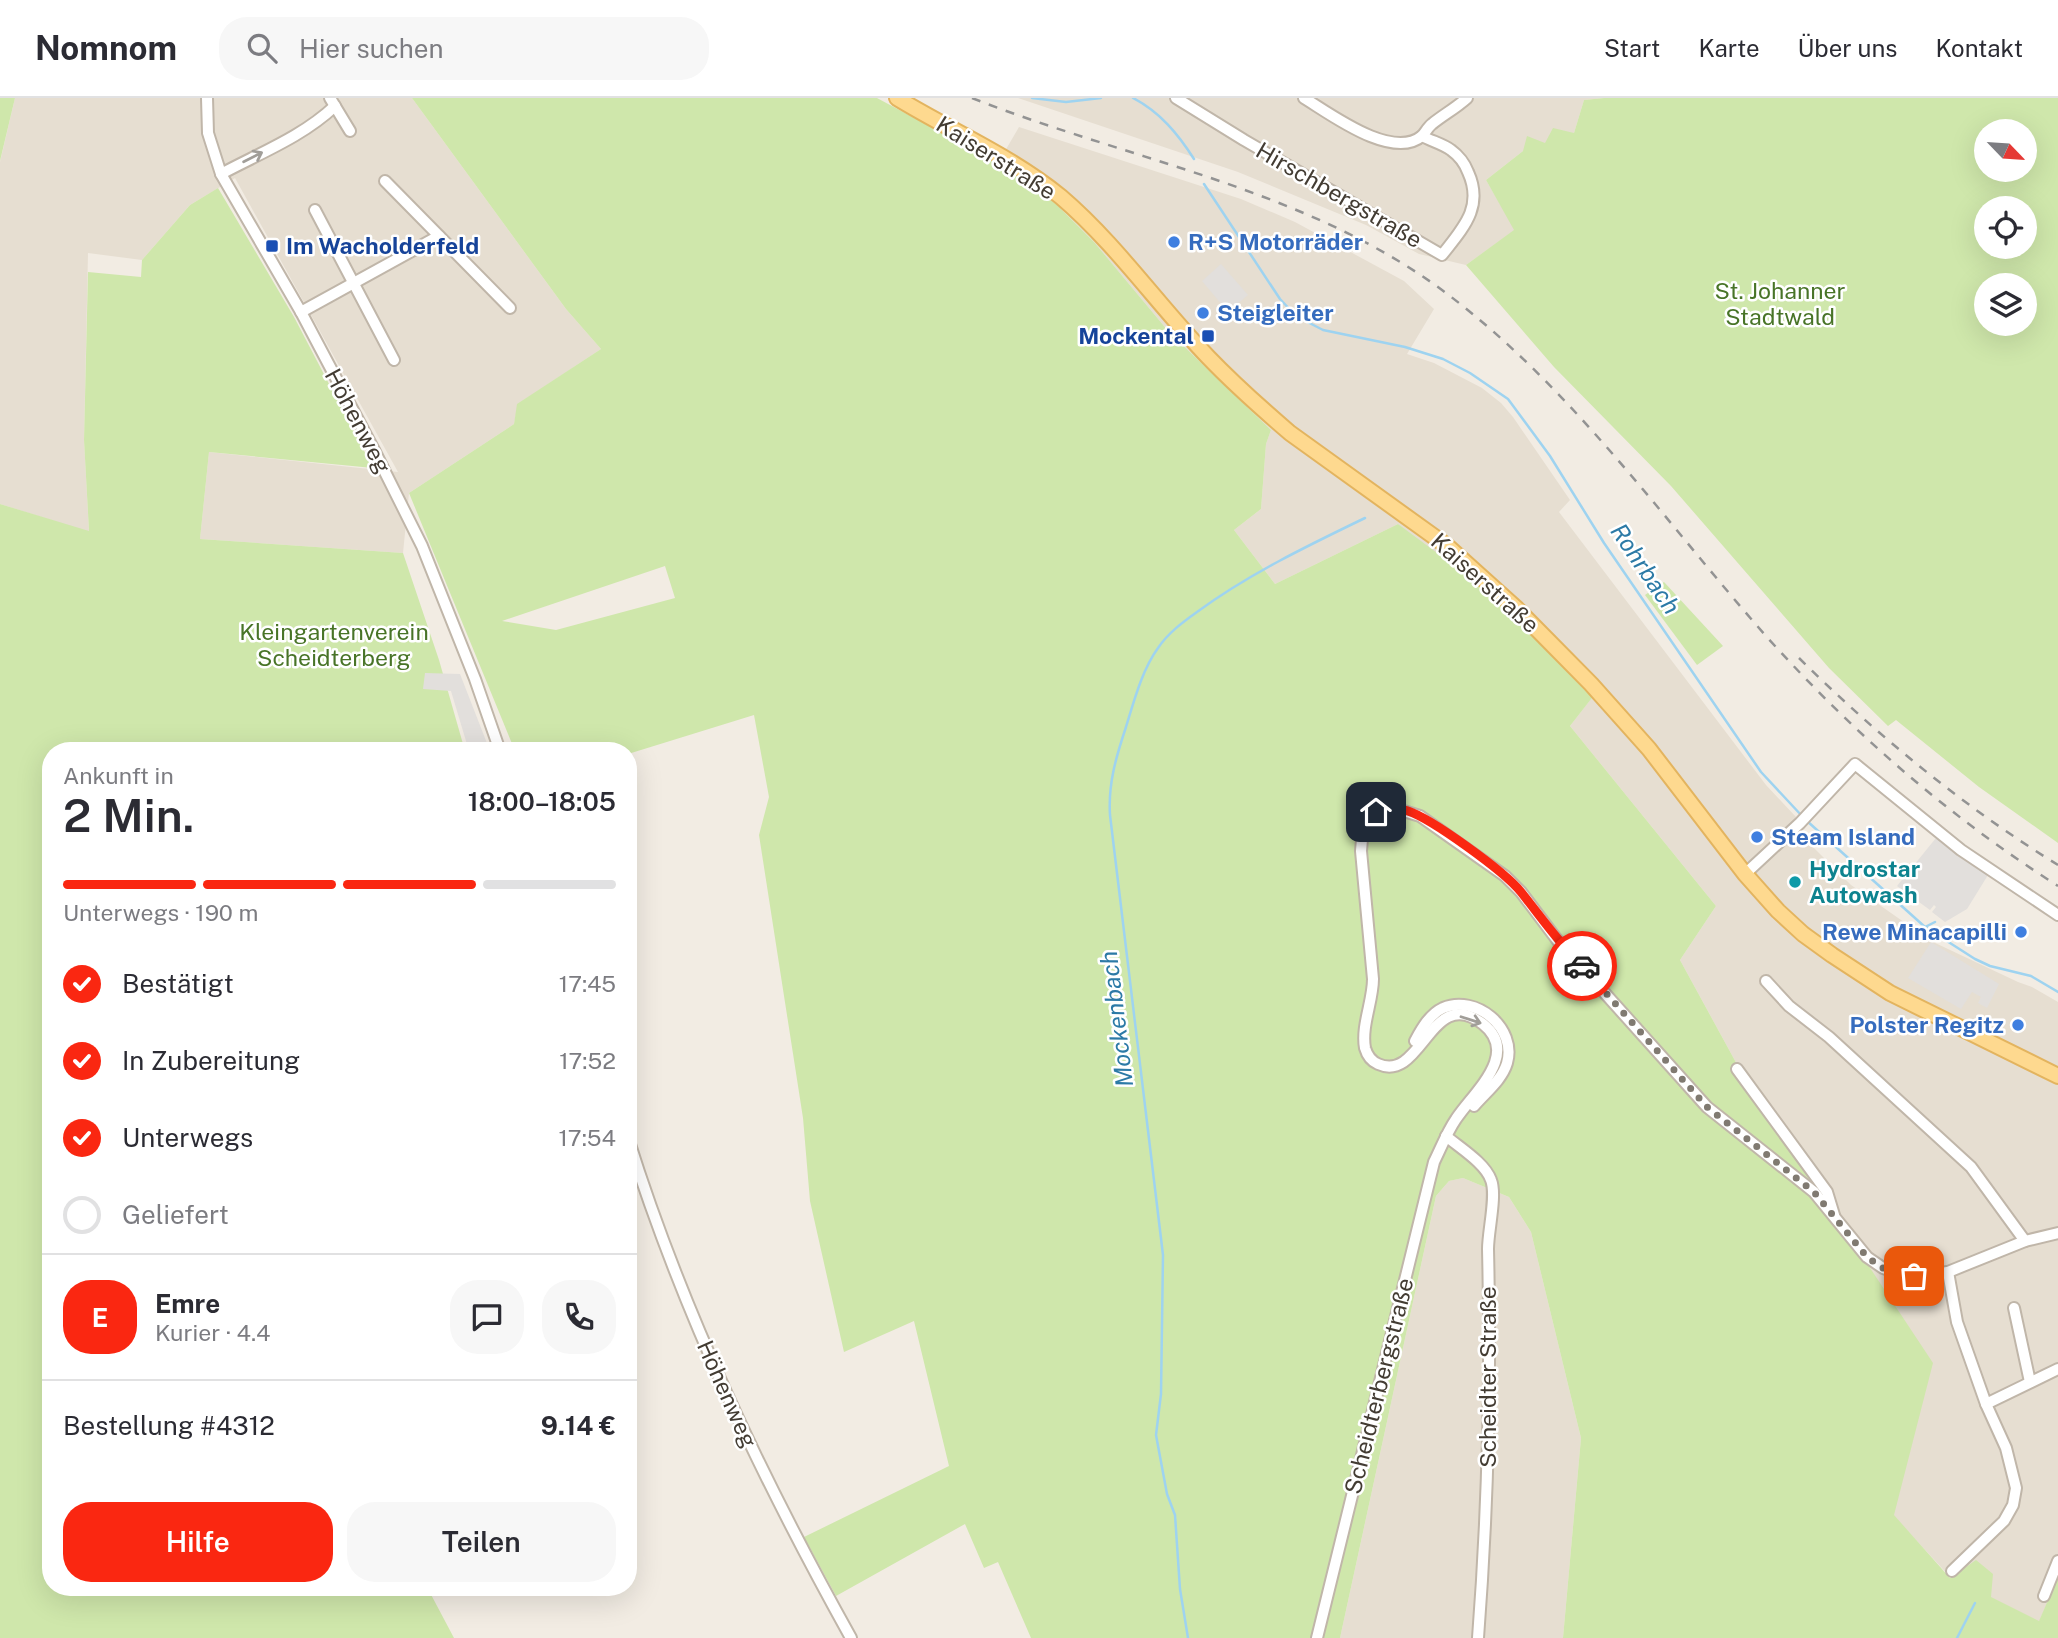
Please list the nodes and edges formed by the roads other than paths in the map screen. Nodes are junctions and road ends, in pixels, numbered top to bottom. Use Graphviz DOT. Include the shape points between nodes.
graph roads {
  1 [pos="207,98"];
  2 [pos="897,98"];
  3 [pos="1176,98"];
  4 [pos="1304,98"];
  5 [pos="1467,98"];
  6 [pos="332,102"];
  7 [pos="350,131"];
  8 [pos="1422,136"];
  9 [pos="221,174"];
  10 [pos="385,181"];
  11 [pos="315,210"];
  12 [pos="439,236"];
  13 [pos="353,282"];
  14 [pos="510,308"];
  15 [pos="301,312"];
  16 [pos="394,360"];
  17 [pos="497,742"];
  18 [pos="1745,874"];
  19 [pos="2058,915"];
  20 [pos="1766,981"];
  21 [pos="1737,1069"];
  22 [pos="2058,1076"];
  23 [pos="1446,1136"];
  24 [pos="637,1167"];
  25 [pos="1836,1222"];
  26 [pos="2058,1233"];
  27 [pos="2025,1241"];
  28 [pos="1948,1272"];
  29 [pos="2014,1308"];
  30 [pos="2058,1369"];
  31 [pos="2030,1382"];
  32 [pos="1986,1404"];
  33 [pos="2058,1561"];
  34 [pos="1952,1571"];
  35 [pos="2044,1596"];
  36 [pos="852,1638"];
  37 [pos="1317,1638"];
  38 [pos="1478,1638"];
  1 -- 9 [label="street, Höhenweg" via="208,134"];
  2 -- 18 [label="main road, Kaiserstraße" via="1002,156 1060,197 1209,358 1271,416 1463,559 1582,674 1650,748"];
  3 -- 8 [label="street, Hirschbergstraße" via="1443,255 1475,201 1474,184 1453,151"];
  4 -- 8 [label="street" via="1376,139 1396,143"];
  5 -- 8 [label="street"];
  6 -- 7 [label="street"];
  9 -- 6 [label="street, one-way" via="321,119"];
  9 -- 15 [label="street, Höhenweg"];
  10 -- 12 [label="street"];
  11 -- 13 [label="street"];
  12 -- 13 [label="street"];
  12 -- 14 [label="street"];
  13 -- 15 [label="street"];
  13 -- 16 [label="street"];
  15 -- 17 [label="street, Höhenweg" via="422,546"];
  18 -- 19 [label="street" via="1854,764 1961,850"];
  18 -- 22 [label="main road, Kaiserstraße" via="1803,933 1873,983"];
  20 -- 27 [label="street" via="1971,1167"];
  21 -- 25 [label="street, Scheidterbergstraße" via="1827,1192"];
  23 -- 25 [label="street, Scheidterbergstraße" via="1497,1062 1497,1045 1481,1022 1463,1016 1447,1018 1432,1028 1410,1059 1400,1065 1388,1067 1368,1054 1364,1038 1373,979 1362,836 1369,817 1384,808 1420,816 1505,876 1707,1107 1814,1192"];
  23 -- 37 [label="street, Scheidterbergstraße" via="1425,1191"];
  23 -- 38 [label="street, Scheidter Straße" via="1492,1181 1486,1529"];
  24 -- 36 [label="street, Höhenweg" via="716,1370 787,1522"];
  25 -- 28 [label="street, Scheidterbergstraße" via="1883,1268 1914,1276"];
  26 -- 27 [label="street, Scheidterbergstraße"];
  27 -- 28 [label="street, Scheidterbergstraße"];
  28 -- 32 [label="street" via="1957,1322"];
  29 -- 31 [label="street"];
  30 -- 31 [label="street"];
  31 -- 32 [label="street"];
  32 -- 34 [label="street" via="2010,1459 2016,1497 1999,1527"];
  33 -- 35 [label="street"];
}
